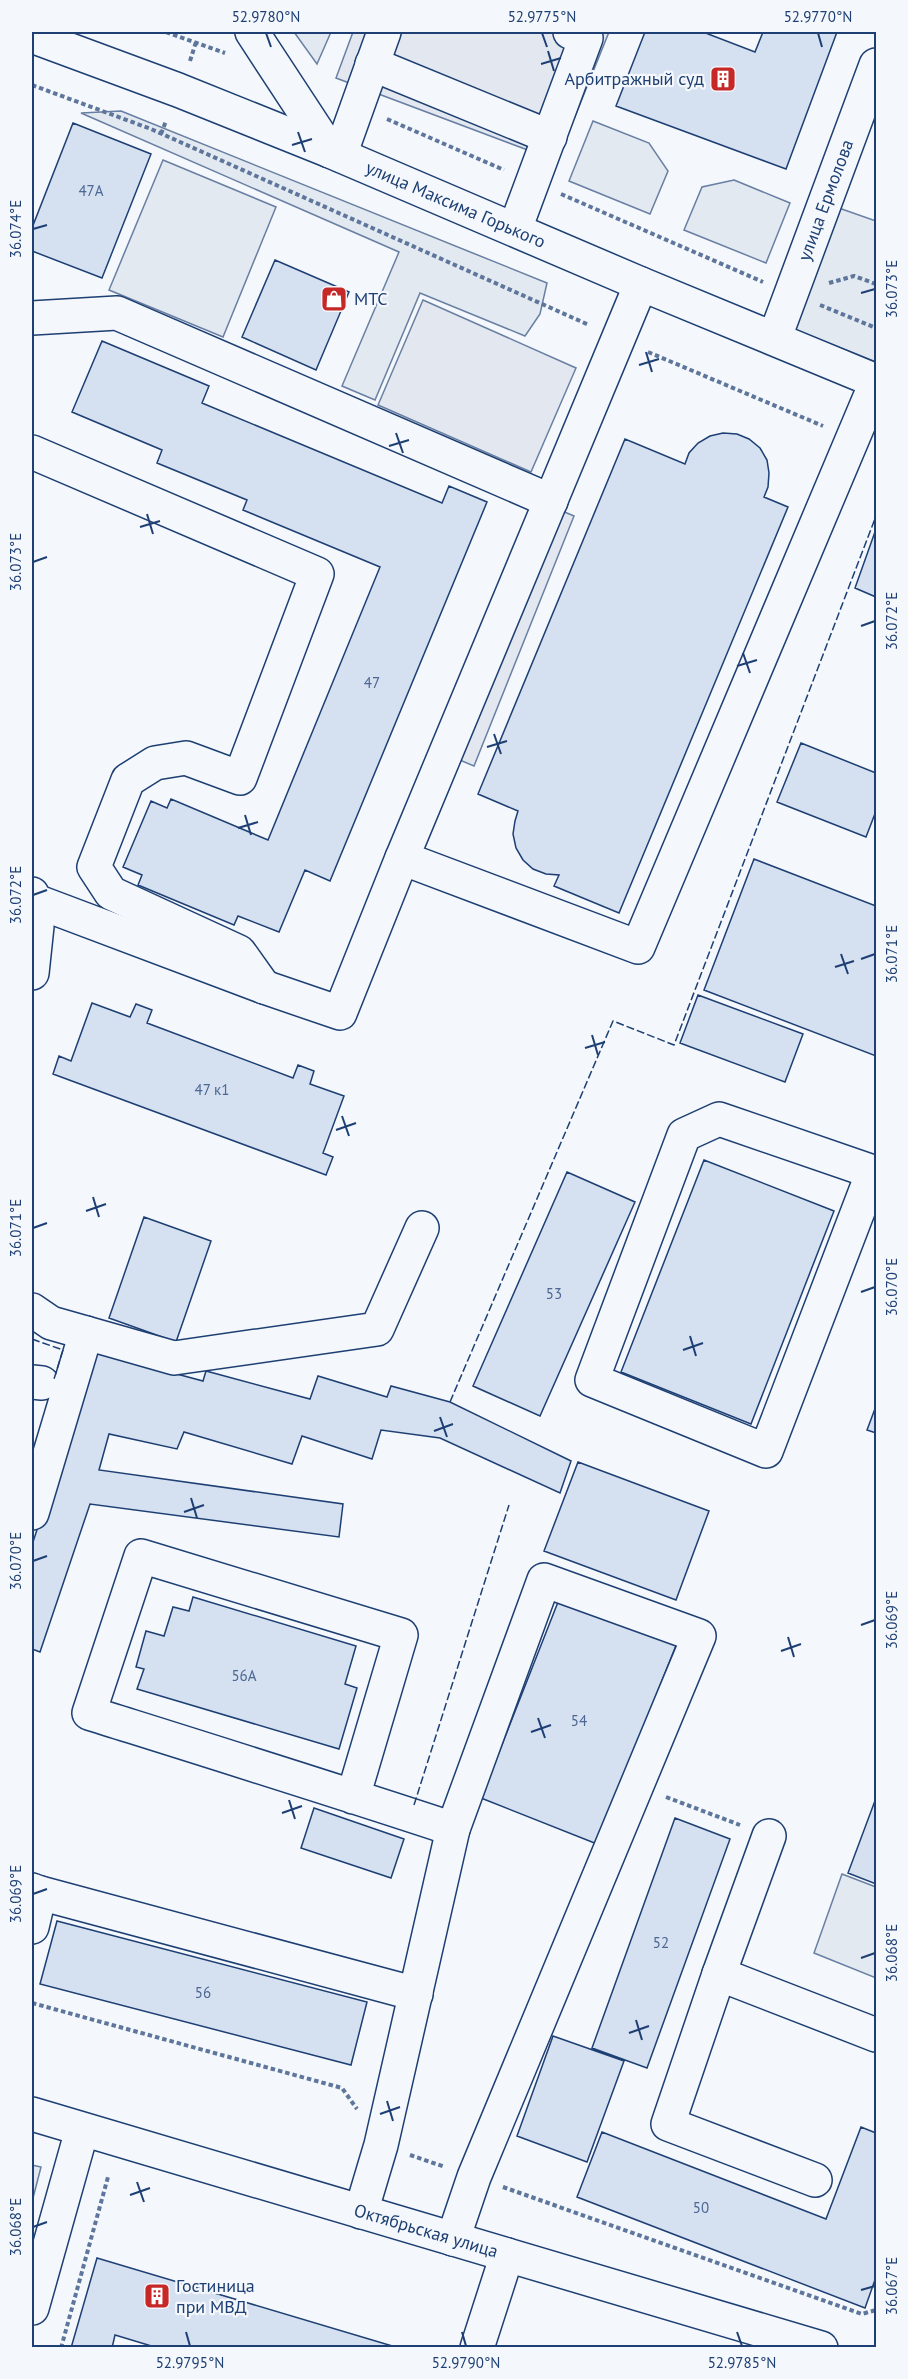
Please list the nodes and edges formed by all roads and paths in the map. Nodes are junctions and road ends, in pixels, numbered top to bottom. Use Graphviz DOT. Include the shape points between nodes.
graph roads {
  1 [pos="166,32"];
  2 [pos="252,32"];
  3 [pos="384,32"];
  4 [pos="570,32"];
  5 [pos="32,36"];
  6 [pos="227,53"];
  7 [pos="372,64"];
  8 [pos="876,66"];
  9 [pos="32,85"];
  10 [pos="357,106"];
  11 [pos="550,137"];
  12 [pos="335,153"];
  13 [pos="533,182"];
  14 [pos="515,229"];
  15 [pos="641,284"];
  16 [pos="876,284"];
  17 [pos="791,294"];
  18 [pos="32,318"];
  19 [pos="876,328"];
  20 [pos="775,337"];
  21 [pos="618,339"];
  22 [pos="876,382"];
  23 [pos="853,439"];
  24 [pos="32,452"];
  25 [pos="551,501"];
  26 [pos="402,858"];
  27 [pos="32,897"];
  28 [pos="32,973"];
  29 [pos="264,987"];
  30 [pos="875,1172"];
  31 [pos="422,1228"];
  32 [pos="32,1310"];
  33 [pos="86,1333"];
  34 [pos="32,1513"];
  35 [pos="637,1787"];
  36 [pos="353,1797"];
  37 [pos="453,1829"];
  38 [pos="769,1836"];
  39 [pos="36,1892"];
  40 [pos="32,1927"];
  41 [pos="719,1974"];
  42 [pos="416,1994"];
  43 [pos="876,2035"];
  44 [pos="32,2114"];
  45 [pos="82,2130"];
  46 [pos="108,2177"];
  47 [pos="815,2180"];
  48 [pos="361,2212"];
  49 [pos="453,2239"];
  50 [pos="507,2255"];
  51 [pos="32,2308"];
  52 [pos="61,2348"];
  53 [pos="477,2348"];
  54 [pos="821,2348"];
  1 -- 6 [label="path"];
  2 -- 12 [label="main road"];
  3 -- 7 [label="main road"];
  4 -- 11 [label="main road" via="586,38"];
  5 -- 12 [label="main road, улица Максима Горького"];
  7 -- 10 [label="main road"];
  7 -- 11 [label="main road"];
  8 -- 17 [label="main road, улица Ермолова"];
  9 -- 21 [label="path" via="151,129"];
  10 -- 12 [label="main road"];
  10 -- 13 [label="path"];
  11 -- 13 [label="main road"];
  12 -- 14 [label="main road, улица Максима Горького"];
  13 -- 14 [label="main road"];
  13 -- 17 [label="path"];
  14 -- 15 [label="main road, улица Максима Горького"];
  15 -- 20 [label="main road, улица Максима Горького"];
  15 -- 21 [label="main road"];
  16 -- 17 [label="path" via="854,276"];
  17 -- 19 [label="path"];
  17 -- 20 [label="main road, улица Ермолова"];
  18 -- 25 [label="main road" via="117,313"];
  20 -- 22 [label="main road, улица Максима Горького"];
  21 -- 23 [label="path"];
  21 -- 25 [label="main road"];
  22 -- 23 [label="main road"];
  23 -- 26 [label="main road" via="638,947"];
  24 -- 29 [label="main road" via="317,574 240,778 186,758 155,763 128,780 94,867 111,893 239,952"];
  25 -- 26 [label="main road"];
  26 -- 29 [label="main road" via="340,1012"];
  27 -- 28 [label="main road" via="38,926"];
  27 -- 29 [label="main road"];
  30 -- 30 [label="main road" via="719,1119 684,1135 592,1380 766,1451"];
  31 -- 33 [label="main road" via="377,1329 174,1358"];
  32 -- 33 [label="main road" via="51,1323"];
  33 -- 34 [label="main road"];
  35 -- 37 [label="main road" via="699,1636 544,1580"];
  35 -- 38 [label="path"];
  35 -- 49 [label="main road" via="474,2177"];
  36 -- 36 [label="main road" via="89,1713 141,1556 401,1635"];
  36 -- 37 [label="main road"];
  37 -- 42 [label="main road"];
  38 -- 41 [label="main road"];
  39 -- 40 [label="main road"];
  39 -- 42 [label="main road"];
  41 -- 43 [label="main road"];
  41 -- 47 [label="main road" via="668,2124"];
  42 -- 48 [label="main road" via="381,2145"];
  44 -- 45 [label="main road, Октябрьская улица"];
  45 -- 48 [label="main road, Октябрьская улица"];
  45 -- 51 [label="main road"];
  46 -- 52 [label="path"];
  48 -- 49 [label="main road, Октябрьская улица"];
  49 -- 50 [label="main road, Октябрьская улица"];
  50 -- 53 [label="main road"];
  50 -- 54 [label="main road, Октябрьская улица"];
}
